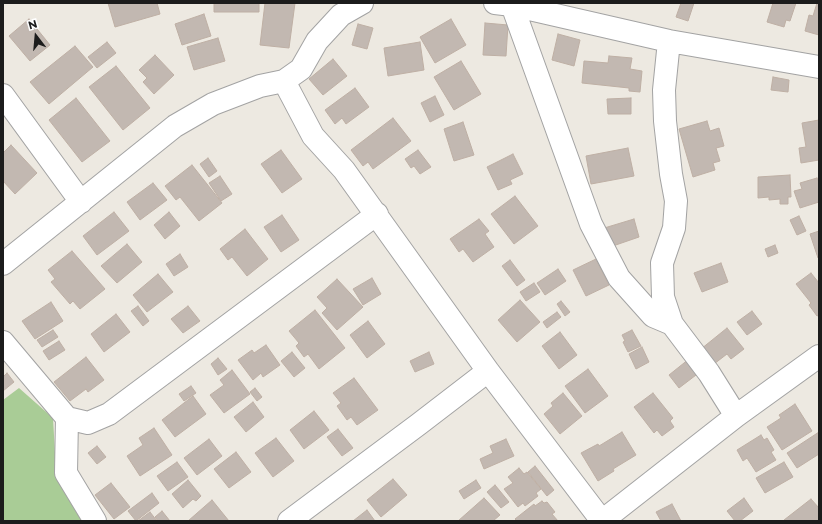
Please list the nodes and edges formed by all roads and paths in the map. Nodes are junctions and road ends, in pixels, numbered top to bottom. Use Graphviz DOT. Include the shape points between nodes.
graph roads {
  1 [pos="362,3"];
  2 [pos="504,4"];
  3 [pos="668,41"];
  4 [pos="819,67"];
  5 [pos="284,81"];
  6 [pos="3,95"];
  7 [pos="81,202"];
  8 [pos="377,214"];
  9 [pos="3,264"];
  10 [pos="672,324"];
  11 [pos="3,342"];
  12 [pos="819,356"];
  13 [pos="488,371"];
  14 [pos="736,416"];
  15 [pos="68,418"];
  16 [pos="95,521"];
  17 [pos="289,521"];
  18 [pos="602,521"];
  1 -- 5 [label="street" via="341,15 317,41 301,70"];
  2 -- 3 [label="street"];
  2 -- 10 [label="street" via="591,224 619,278 653,316"];
  3 -- 4 [label="street"];
  3 -- 10 [label="street" via="664,90 665,121 676,201 674,228 662,263 663,297"];
  5 -- 7 [label="street" via="235,94 175,126"];
  5 -- 8 [label="street" via="313,136 344,170"];
  6 -- 7 [label="street"];
  7 -- 9 [label="street"];
  8 -- 13 [label="street"];
  8 -- 15 [label="street" via="109,414 88,423"];
  10 -- 14 [label="street" via="709,373"];
  11 -- 15 [label="street"];
  12 -- 14 [label="street"];
  13 -- 17 [label="street"];
  13 -- 18 [label="street"];
  14 -- 18 [label="street"];
  15 -- 16 [label="street" via="66,473"];
}
